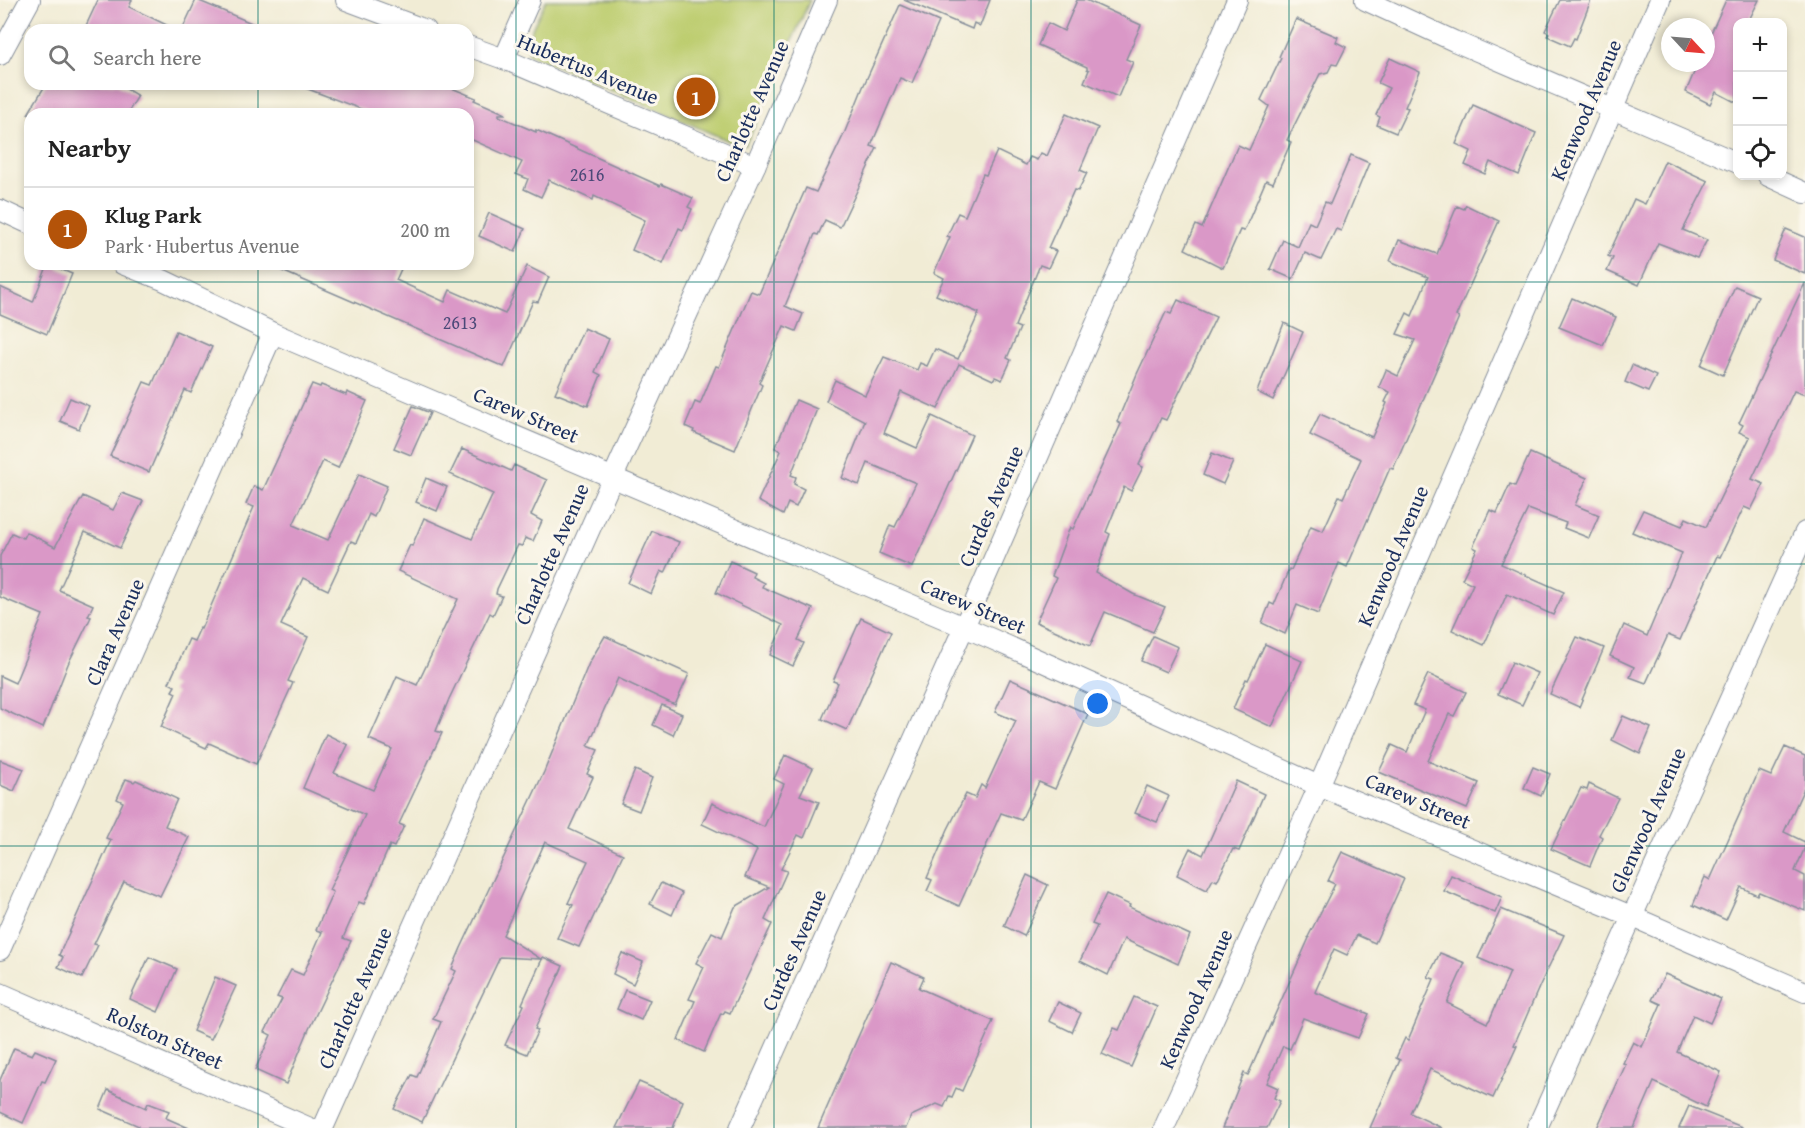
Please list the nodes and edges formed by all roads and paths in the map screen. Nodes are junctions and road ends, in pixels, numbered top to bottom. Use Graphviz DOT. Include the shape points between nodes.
graph roads {
  1 [pos="30,0"];
  2 [pos="346,0"];
  3 [pos="530,0"];
  4 [pos="827,0"];
  5 [pos="1237,0"];
  6 [pos="1365,0"];
  7 [pos="1660,0"];
  8 [pos="410,24"];
  9 [pos="474,48"];
  10 [pos="0,55"];
  11 [pos="504,59"];
  12 [pos="1613,110"];
  13 [pos="1733,161"];
  14 [pos="755,166"];
  15 [pos="1777,180"];
  16 [pos="1805,193"];
  17 [pos="0,210"];
  18 [pos="24,221"];
  19 [pos="137,270"];
  20 [pos="273,333"];
  21 [pos="612,478"];
  22 [pos="1805,532"];
  23 [pos="964,627"];
  24 [pos="1319,786"];
  25 [pos="1631,916"];
  26 [pos="0,950"];
  27 [pos="1805,992"];
  28 [pos="0,993"];
  29 [pos="310,1128"];
  30 [pos="323,1128"];
  31 [pos="740,1128"];
  32 [pos="1164,1128"];
  33 [pos="1537,1128"];
  1 -- 10 [label="street"];
  2 -- 8 [label="street"];
  3 -- 11 [label="street"];
  4 -- 14 [label="street, Charlotte Avenue"];
  5 -- 23 [label="street, Curdes Avenue"];
  6 -- 12 [label="street"];
  7 -- 12 [label="street, Kenwood Avenue"];
  9 -- 11 [label="street, Hubertus Avenue"];
  11 -- 14 [label="street, Hubertus Avenue"];
  12 -- 13 [label="street"];
  12 -- 24 [label="street, Kenwood Avenue"];
  14 -- 21 [label="street, Charlotte Avenue"];
  15 -- 16 [label="street"];
  17 -- 18 [label="street"];
  19 -- 20 [label="street, Carew Street"];
  20 -- 21 [label="street, Carew Street"];
  20 -- 26 [label="street, Clara Avenue"];
  21 -- 23 [label="street, Carew Street"];
  21 -- 30 [label="street, Charlotte Avenue"];
  22 -- 25 [label="street, Glenwood Avenue"];
  23 -- 24 [label="street, Carew Street"];
  23 -- 31 [label="street, Curdes Avenue"];
  24 -- 25 [label="street, Carew Street"];
  24 -- 32 [label="street, Kenwood Avenue"];
  25 -- 27 [label="street, Carew Street"];
  25 -- 33 [label="street, Glenwood Avenue"];
  28 -- 29 [label="street, Rolston Street"];
}
